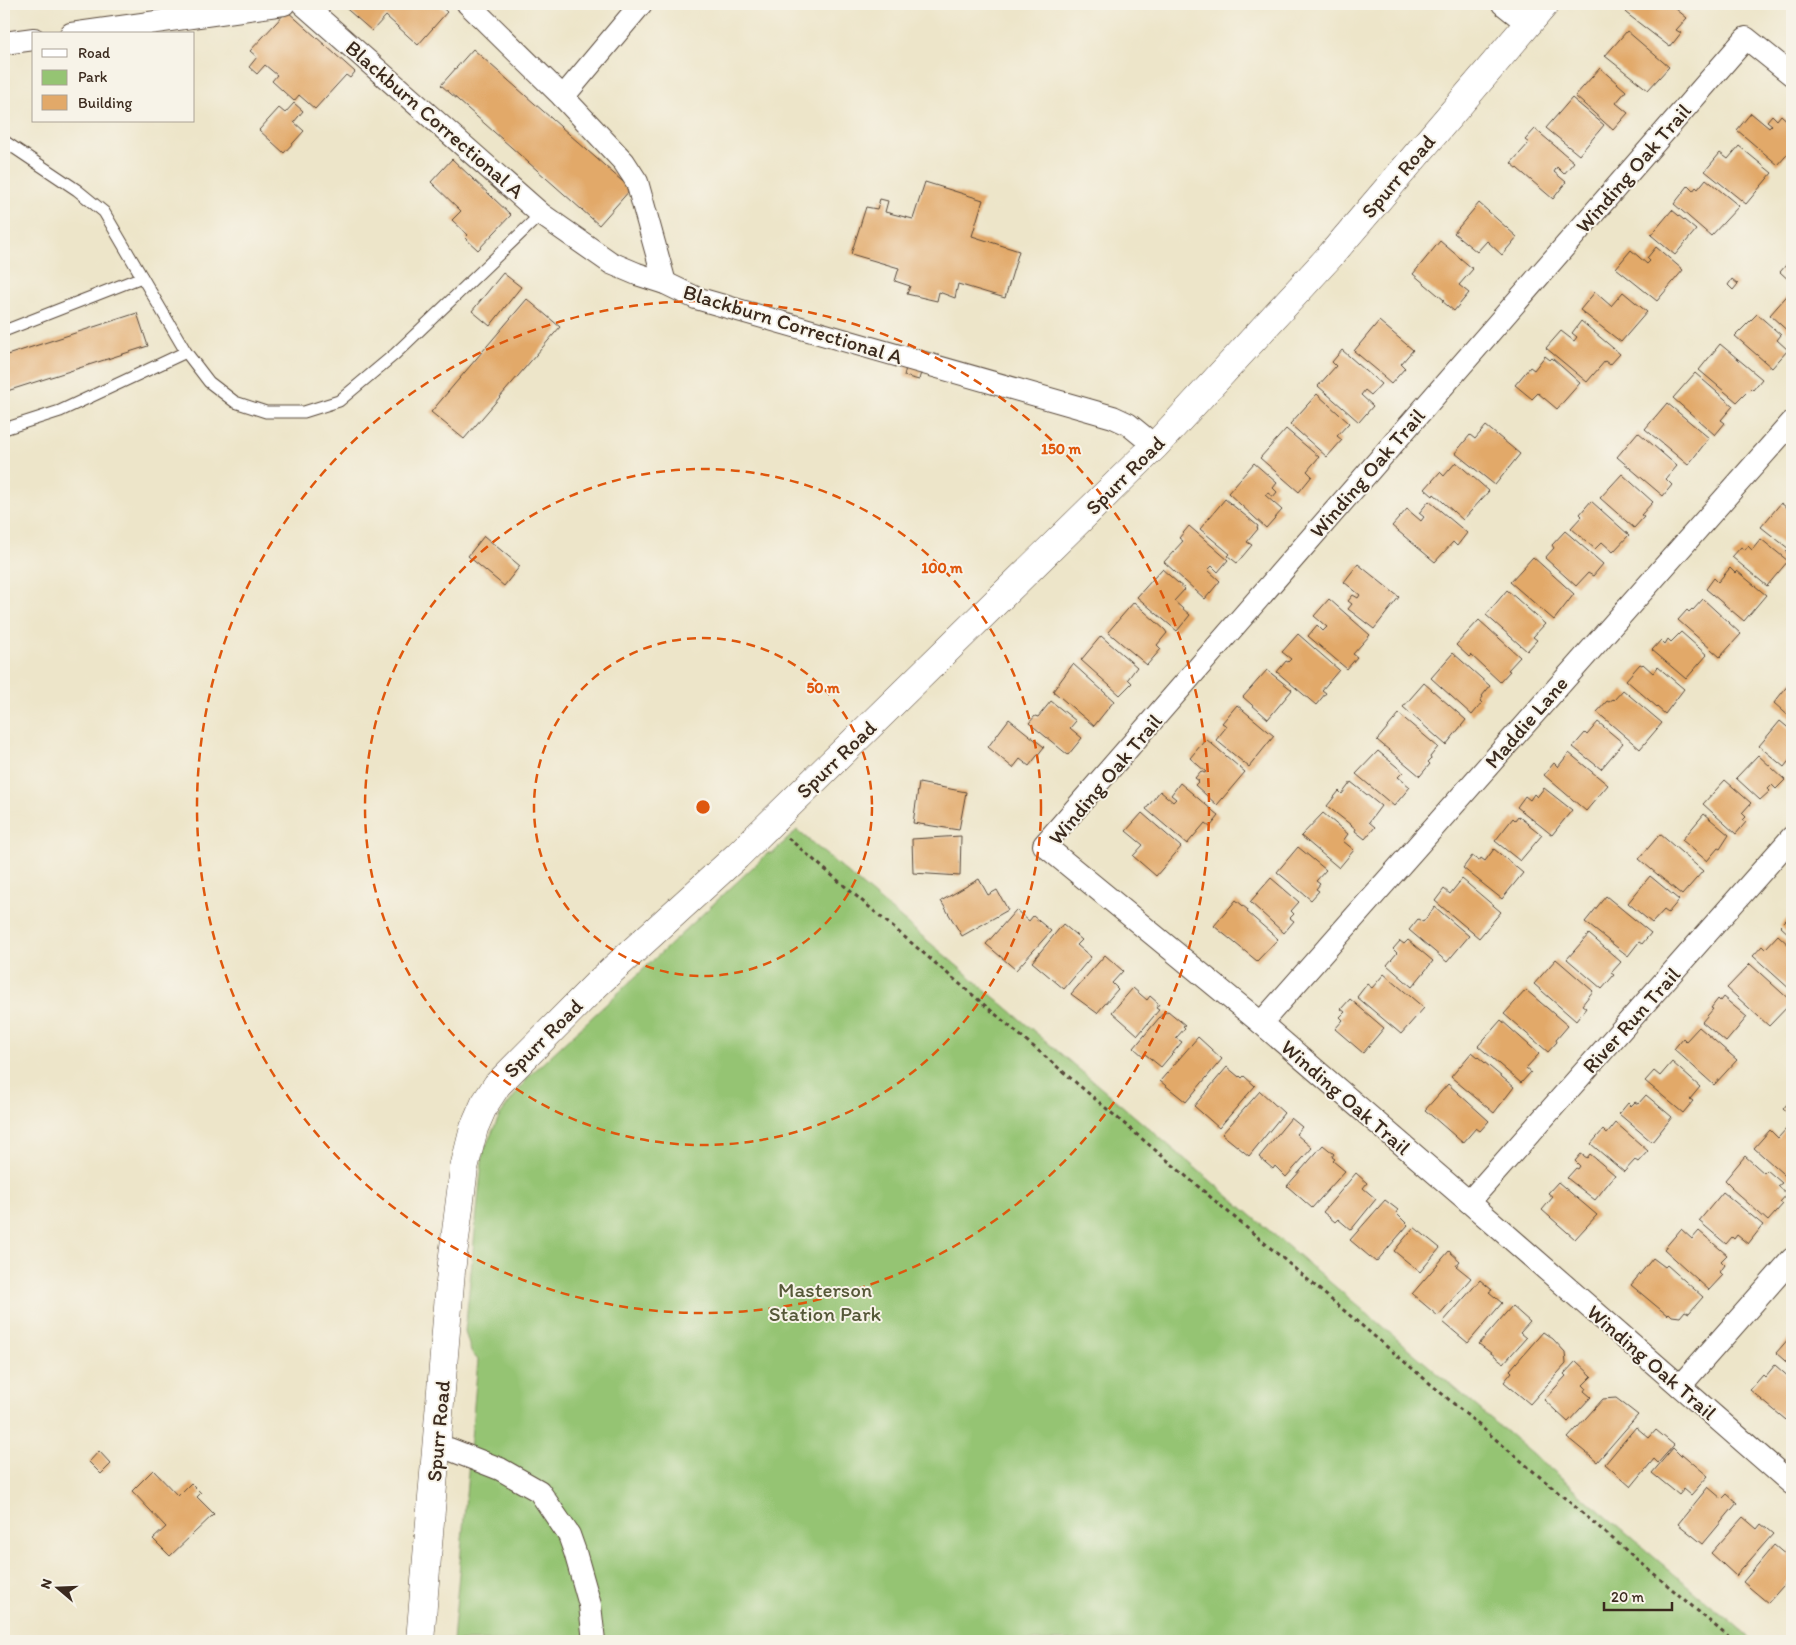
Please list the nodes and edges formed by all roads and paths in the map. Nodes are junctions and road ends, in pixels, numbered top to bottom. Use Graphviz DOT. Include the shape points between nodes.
graph roads {
  1 [pos="284,4"];
  2 [pos="303,4"];
  3 [pos="468,4"];
  4 [pos="641,4"];
  5 [pos="1503,4"];
  6 [pos="1538,10"];
  7 [pos="85,32"];
  8 [pos="32,39"];
  9 [pos="4,43"];
  10 [pos="1792,74"];
  11 [pos="563,97"];
  12 [pos="4,141"];
  13 [pos="541,214"];
  14 [pos="142,277"];
  15 [pos="665,283"];
  16 [pos="4,331"];
  17 [pos="186,352"];
  18 [pos="1792,422"];
  19 [pos="4,429"];
  20 [pos="1155,446"];
  21 [pos="770,823"];
  22 [pos="1792,837"];
  23 [pos="1261,1023"];
  24 [pos="1469,1202"];
  25 [pos="1792,1259"];
  26 [pos="1680,1386"];
  27 [pos="437,1447"];
  28 [pos="1792,1484"];
  29 [pos="420,1641"];
  30 [pos="594,1641"];
  31 [pos="1733,1641"];
  1 -- 7 [label="street"];
  2 -- 13 [label="street, Blackburn Correctional A"];
  3 -- 11 [label="street"];
  4 -- 11 [label="street"];
  5 -- 6 [label="street"];
  6 -- 20 [label="street, Spurr Road" via="1331,255"];
  8 -- 9 [label="street"];
  10 -- 23 [label="street, Winding Oak Trail" via="1746,38 1044,844"];
  11 -- 15 [label="street" via="624,162 637,182"];
  12 -- 14 [label="lane" via="104,212"];
  13 -- 15 [label="street, Blackburn Correctional A" via="612,263"];
  13 -- 17 [label="lane" via="395,354 339,401 304,412 266,412 235,402 209,382"];
  14 -- 16 [label="lane"];
  14 -- 17 [label="lane"];
  15 -- 20 [label="street, Blackburn Correctional A" via="696,298 1113,416"];
  17 -- 19 [label="lane" via="60,411"];
  18 -- 23 [label="street, Maddie Lane"];
  20 -- 21 [label="street, Spurr Road"];
  21 -- 27 [label="street, Spurr Road" via="597,984 497,1085 484,1106 474,1128 464,1168 451,1271"];
  21 -- 31 [label="path"];
  22 -- 24 [label="street, River Run Trail"];
  23 -- 24 [label="street, Winding Oak Trail"];
  24 -- 26 [label="street, Winding Oak Trail"];
  25 -- 26 [label="street"];
  26 -- 28 [label="street, Winding Oak Trail"];
  27 -- 29 [label="street, Spurr Road"];
  27 -- 30 [label="street" via="500,1468 539,1491 569,1535 576,1552 590,1605"];
}
